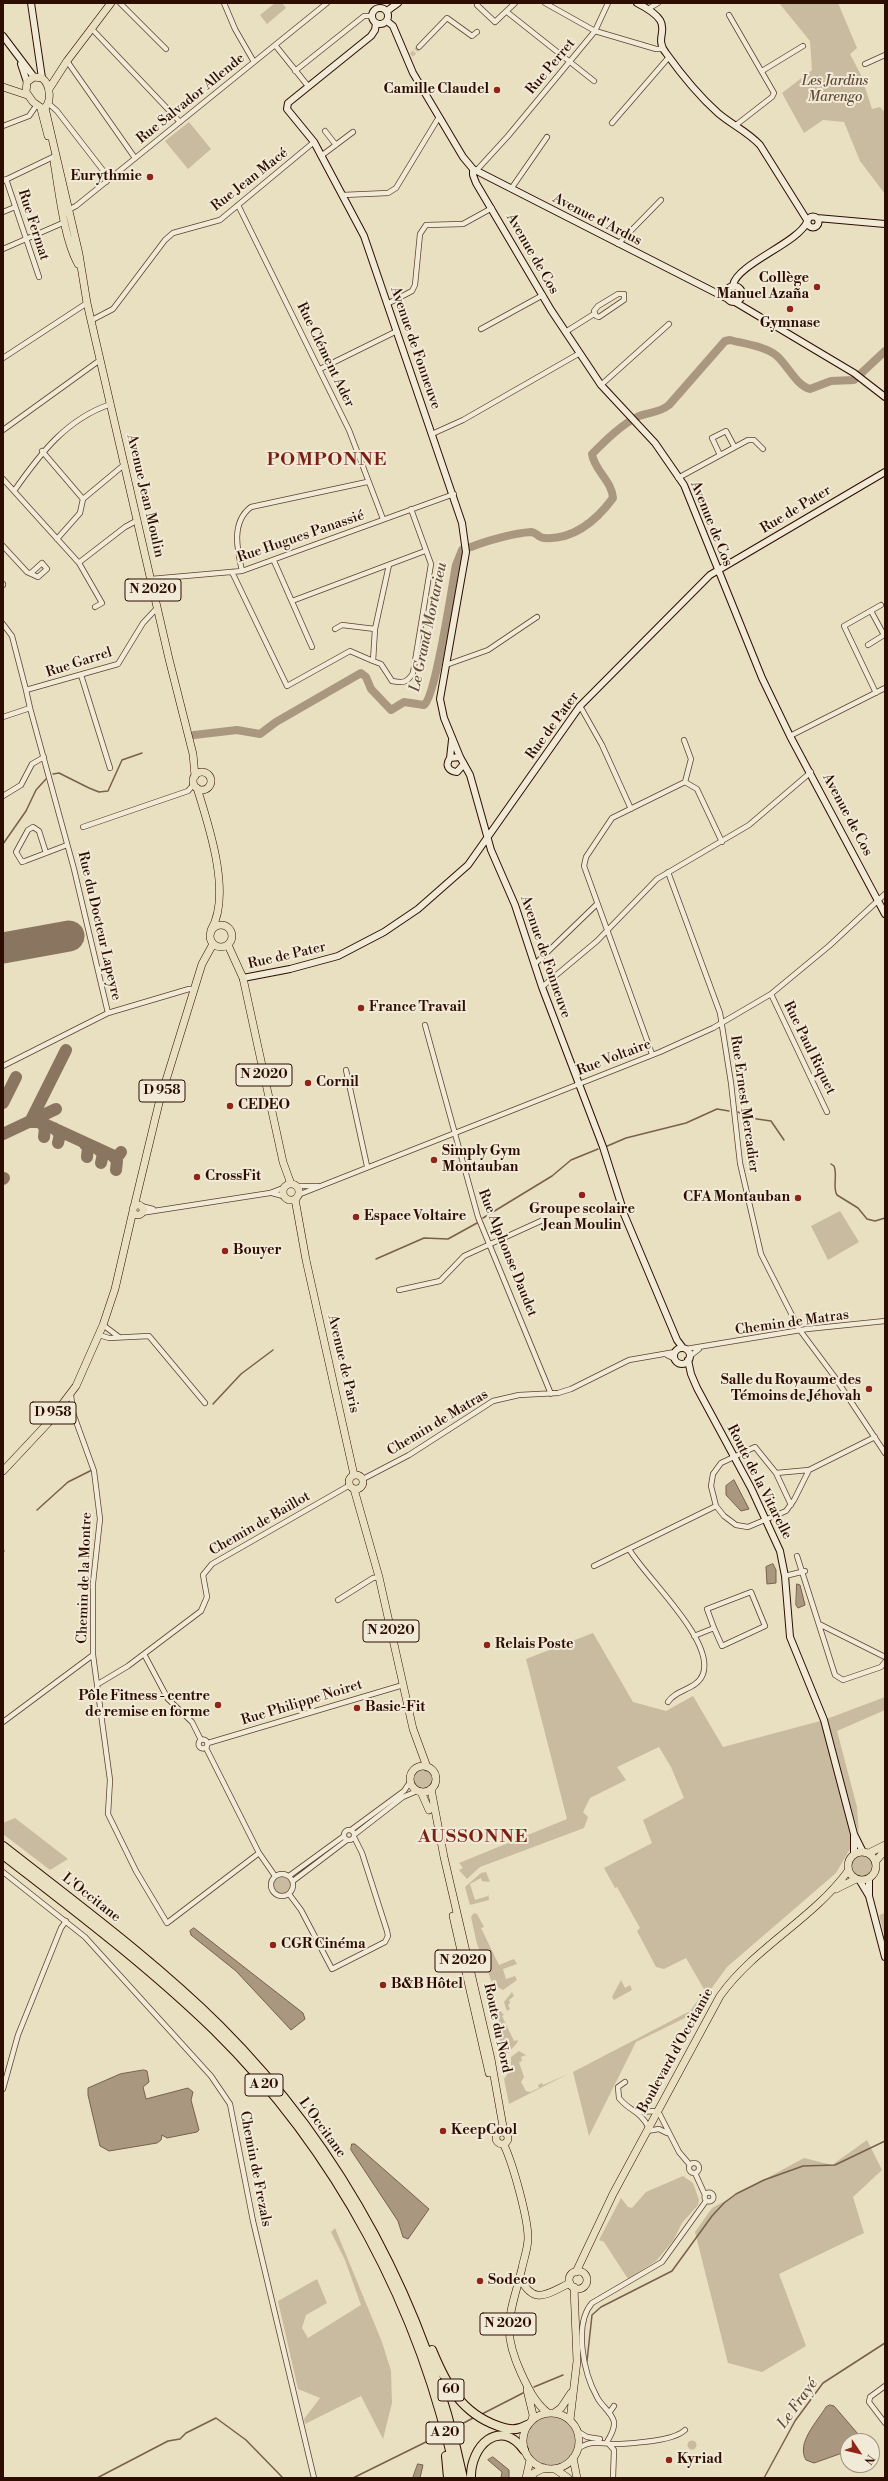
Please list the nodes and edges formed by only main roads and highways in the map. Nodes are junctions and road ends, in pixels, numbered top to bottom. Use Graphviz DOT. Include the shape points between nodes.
graph roads {
  1 [pos="111,3"];
  2 [pos="65,64"];
  3 [pos="43,79"];
  4 [pos="4,88"];
  5 [pos="48,89"];
  6 [pos="28,95"];
  7 [pos="42,106"];
  8 [pos="68,222"];
  9 [pos="198,774"];
  10 [pos="195,786"];
  11 [pos="205,789"];
  12 [pos="205,810"];
  13 [pos="220,903"];
  14 [pos="227,926"];
  15 [pos="211,930"];
  16 [pos="213,944"];
  17 [pos="228,945"];
  18 [pos="83,1370"];
  19 [pos="19,1453"];
  20 [pos="3,1471"];
  21 [pos="354,1475"];
  22 [pos="355,1487"];
  23 [pos="413,1729"];
  24 [pos="427,1767"];
  25 [pos="415,1769"];
  26 [pos="431,1789"];
  27 [pos="419,1792"];
  28 [pos="885,1845"];
  29 [pos="3,1846"];
  30 [pos="885,1850"];
  31 [pos="866,1852"];
  32 [pos="3,1855"];
  33 [pos="876,1861"];
  34 [pos="848,1871"];
  35 [pos="858,1880"];
  36 [pos="834,1889"];
  37 [pos="502,2132"];
  38 [pos="579,2272"];
  39 [pos="520,2278"];
  40 [pos="575,2286"];
  41 [pos="410,2310"];
  42 [pos="525,2382"];
  43 [pos="432,2388"];
  44 [pos="572,2391"];
  45 [pos="551,2413"];
  46 [pos="570,2420"];
  47 [pos="530,2423"];
  48 [pos="524,2450"];
  49 [pos="573,2458"];
  50 [pos="530,2460"];
  51 [pos="544,2468"];
  52 [pos="555,2468"];
  53 [pos="448,2478"];
  54 [pos="456,2478"];
  55 [pos="463,2478"];
  56 [pos="471,2478"];
  57 [pos="526,2478"];
  58 [pos="531,2478"];
  59 [pos="568,2478"];
  60 [pos="577,2478"];
  1 -- 2 [label="main road"];
  2 -- 3 [label="main road"];
  2 -- 5 [label="main road"];
  3 -- 5 [label="main road"];
  3 -- 6 [label="main road" via="34,77 27,82"];
  4 -- 6 [label="main road"];
  5 -- 7 [label="main road"];
  6 -- 7 [label="main road"];
  7 -- 8 [label="main road"];
  7 -- 8 [label="main road" via="67,200"];
  8 -- 9 [label="main road, Avenue Jean Moulin / N 2020"];
  9 -- 10 [label="main road"];
  9 -- 11 [label="main road" via="206,774 210,780"];
  10 -- 11 [label="main road"];
  10 -- 12 [label="main road"];
  11 -- 12 [label="main road"];
  12 -- 13 [label="main road" via="220,884"];
  13 -- 14 [label="main road"];
  13 -- 15 [label="main road" via="218,919"];
  14 -- 15 [label="main road" via="220,924"];
  14 -- 17 [label="main road" via="232,935"];
  15 -- 16 [label="main road"];
  16 -- 17 [label="main road" via="218,947"];
  16 -- 18 [label="main road, D 958" via="202,964 159,1103 136,1196 138,1209 127,1238 115,1289 103,1325"];
  17 -- 21 [label="main road, Avenue de Paris / N 2020" via="243,978 302,1254 306,1260"];
  18 -- 19 [label="main road, D 958" via="61,1403"];
  18 -- 19 [label="main road, D 958" via="62,1407"];
  19 -- 20 [label="main road, D 958"];
  21 -- 22 [label="main road" via="349,1480"];
  21 -- 22 [label="main road" via="363,1478 364,1483"];
  22 -- 23 [label="main road, N 2020" via="379,1577"];
  23 -- 24 [label="main road, N 2020"];
  23 -- 25 [label="main road, N 2020" via="417,1760"];
  24 -- 25 [label="main road"];
  24 -- 26 [label="main road" via="436,1779"];
  25 -- 27 [label="main road" via="411,1773 410,1782"];
  26 -- 27 [label="main road"];
  26 -- 37 [label="main road, Route du Nord / N 2020" via="444,1857 491,2059"];
  27 -- 37 [label="main road, Route du Nord / N 2020" via="427,1804"];
  28 -- 31 [label="main road"];
  29 -- 41 [label="highway, L'Occitane / A 20" via="163,1974 220,2026 264,2075 314,2139 358,2205"];
  30 -- 33 [label="main road"];
  31 -- 33 [label="main road"];
  31 -- 34 [label="main road" via="854,1854 848,1862"];
  32 -- 43 [label="highway, L'Occitane / A 20" via="108,1937 188,2006 234,2051 291,2118 331,2176 376,2252 409,2324"];
  33 -- 35 [label="main road" via="875,1873 869,1879"];
  34 -- 35 [label="main road"];
  34 -- 36 [label="main road, Boulevard d'Occitanie"];
  35 -- 36 [label="main road, Boulevard d'Occitanie"];
  36 -- 38 [label="main road, Boulevard d'Occitanie" via="732,1978 708,2017 598,2225"];
  37 -- 39 [label="main road, N 2020" via="496,2137 497,2142 504,2144 512,2164 528,2233"];
  38 -- 40 [label="main road, Boulevard d'Occitanie" via="571,2276"];
  38 -- 40 [label="main road, Boulevard d'Occitanie" via="587,2280"];
  39 -- 40 [label="main road" via="525,2289 540,2296"];
  39 -- 42 [label="main road, N 2020" via="509,2317 508,2338 513,2357"];
  40 -- 44 [label="main road, Boulevard d'Occitanie" via="577,2361"];
  41 -- 47 [label="highway, 60" via="449,2386 460,2402 474,2414 503,2428 519,2429"];
  41 -- 55 [label="highway, L'Occitane / A 20" via="439,2387"];
  42 -- 45 [label="main road, N 2020" via="539,2406"];
  42 -- 47 [label="main road, N 2020" via="533,2415"];
  43 -- 53 [label="highway, 60"];
  43 -- 54 [label="highway, L'Occitane / A 20"];
  44 -- 45 [label="main road, Boulevard d'Occitanie" via="562,2408"];
  44 -- 46 [label="main road, Boulevard d'Occitanie"];
  45 -- 46 [label="main road"];
  45 -- 47 [label="main road"];
  46 -- 49 [label="main road" via="577,2431 578,2449"];
  47 -- 48 [label="main road" via="523,2437"];
  48 -- 50 [label="main road"];
  48 -- 56 [label="highway" via="514,2438 501,2435 491,2438 473,2456"];
  49 -- 52 [label="main road" via="565,2465"];
  49 -- 60 [label="main road"];
  50 -- 51 [label="main road"];
  50 -- 57 [label="main road"];
  51 -- 52 [label="main road"];
  51 -- 58 [label="main road" via="534,2473"];
  52 -- 59 [label="main road"];
}
